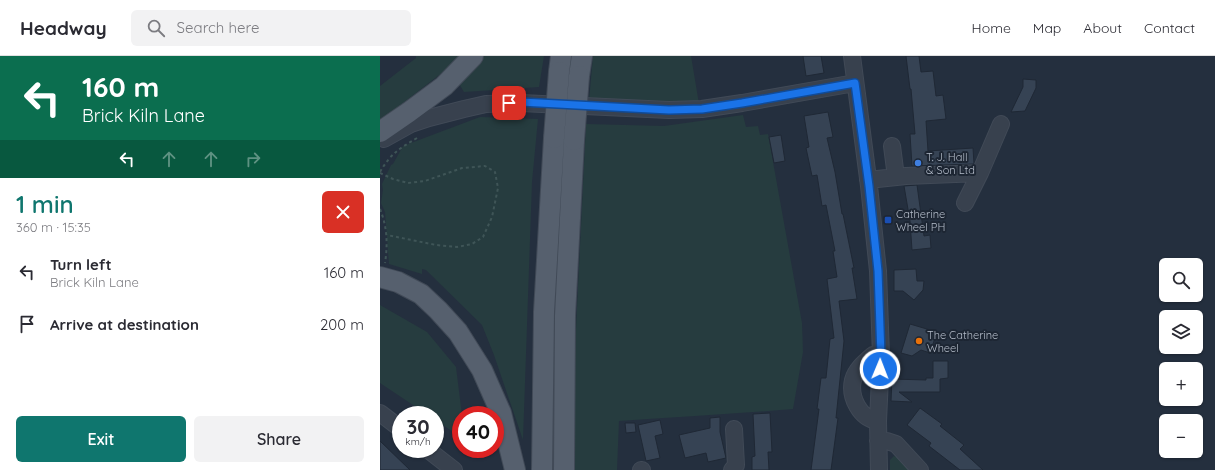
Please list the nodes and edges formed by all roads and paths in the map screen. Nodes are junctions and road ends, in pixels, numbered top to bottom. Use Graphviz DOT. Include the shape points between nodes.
graph roads {
  1 [pos="473,56"];
  2 [pos="582,56"];
  3 [pos="852,56"];
  4 [pos="560,64"];
  5 [pos="855,83"];
  6 [pos="1001,124"];
  7 [pos="380,132"];
  8 [pos="420,136"];
  9 [pos="380,142"];
  10 [pos="892,146"];
  11 [pos="380,172"];
  12 [pos="980,173"];
  13 [pos="896,177"];
  14 [pos="868,180"];
  15 [pos="965,203"];
  16 [pos="380,209"];
  17 [pos="387,235"];
  18 [pos="382,278"];
  19 [pos="881,356"];
  20 [pos="380,413"];
  21 [pos="878,421"];
  22 [pos="392,422"];
  23 [pos="734,429"];
  24 [pos="878,441"];
  25 [pos="439,458"];
  26 [pos="454,470"];
  27 [pos="515,470"];
  28 [pos="542,470"];
  29 [pos="564,470"];
  30 [pos="732,470"];
  31 [pos="879,470"];
  32 [pos="920,470"];
  1 -- 7 [label="main road" via="444,86"];
  2 -- 29 [label="main road, bridge" via="574,140 565,316"];
  3 -- 5 [label="street"];
  4 -- 28 [label="main road, bridge" via="544,312"];
  5 -- 9 [label="street" via="702,109 669,110 521,102 486,104 411,124"];
  5 -- 14 [label="street"];
  6 -- 12 [label="street"];
  8 -- 11 [label="path" via="398,149"];
  10 -- 13 [label="street"];
  11 -- 17 [label="path" via="408,183 425,181 462,168 485,166 495,172 498,188 492,217 483,237 472,244 436,245"];
  12 -- 13 [label="street"];
  12 -- 15 [label="street"];
  13 -- 14 [label="street"];
  14 -- 19 [label="street" via="878,271"];
  16 -- 17 [label="path"];
  17 -- 18 [label="path"];
  18 -- 27 [label="main road" via="398,282 421,294 458,332 482,370 501,413"];
  19 -- 21 [label="street"];
  19 -- 21 [label="street" via="873,356 858,370 853,380 858,409 868,418"];
  20 -- 22 [label="street"];
  21 -- 24 [label="street"];
  23 -- 30 [label="street" via="736,465"];
  24 -- 31 [label="street"];
  24 -- 32 [label="street" via="896,444"];
  25 -- 26 [label="street"];
}
